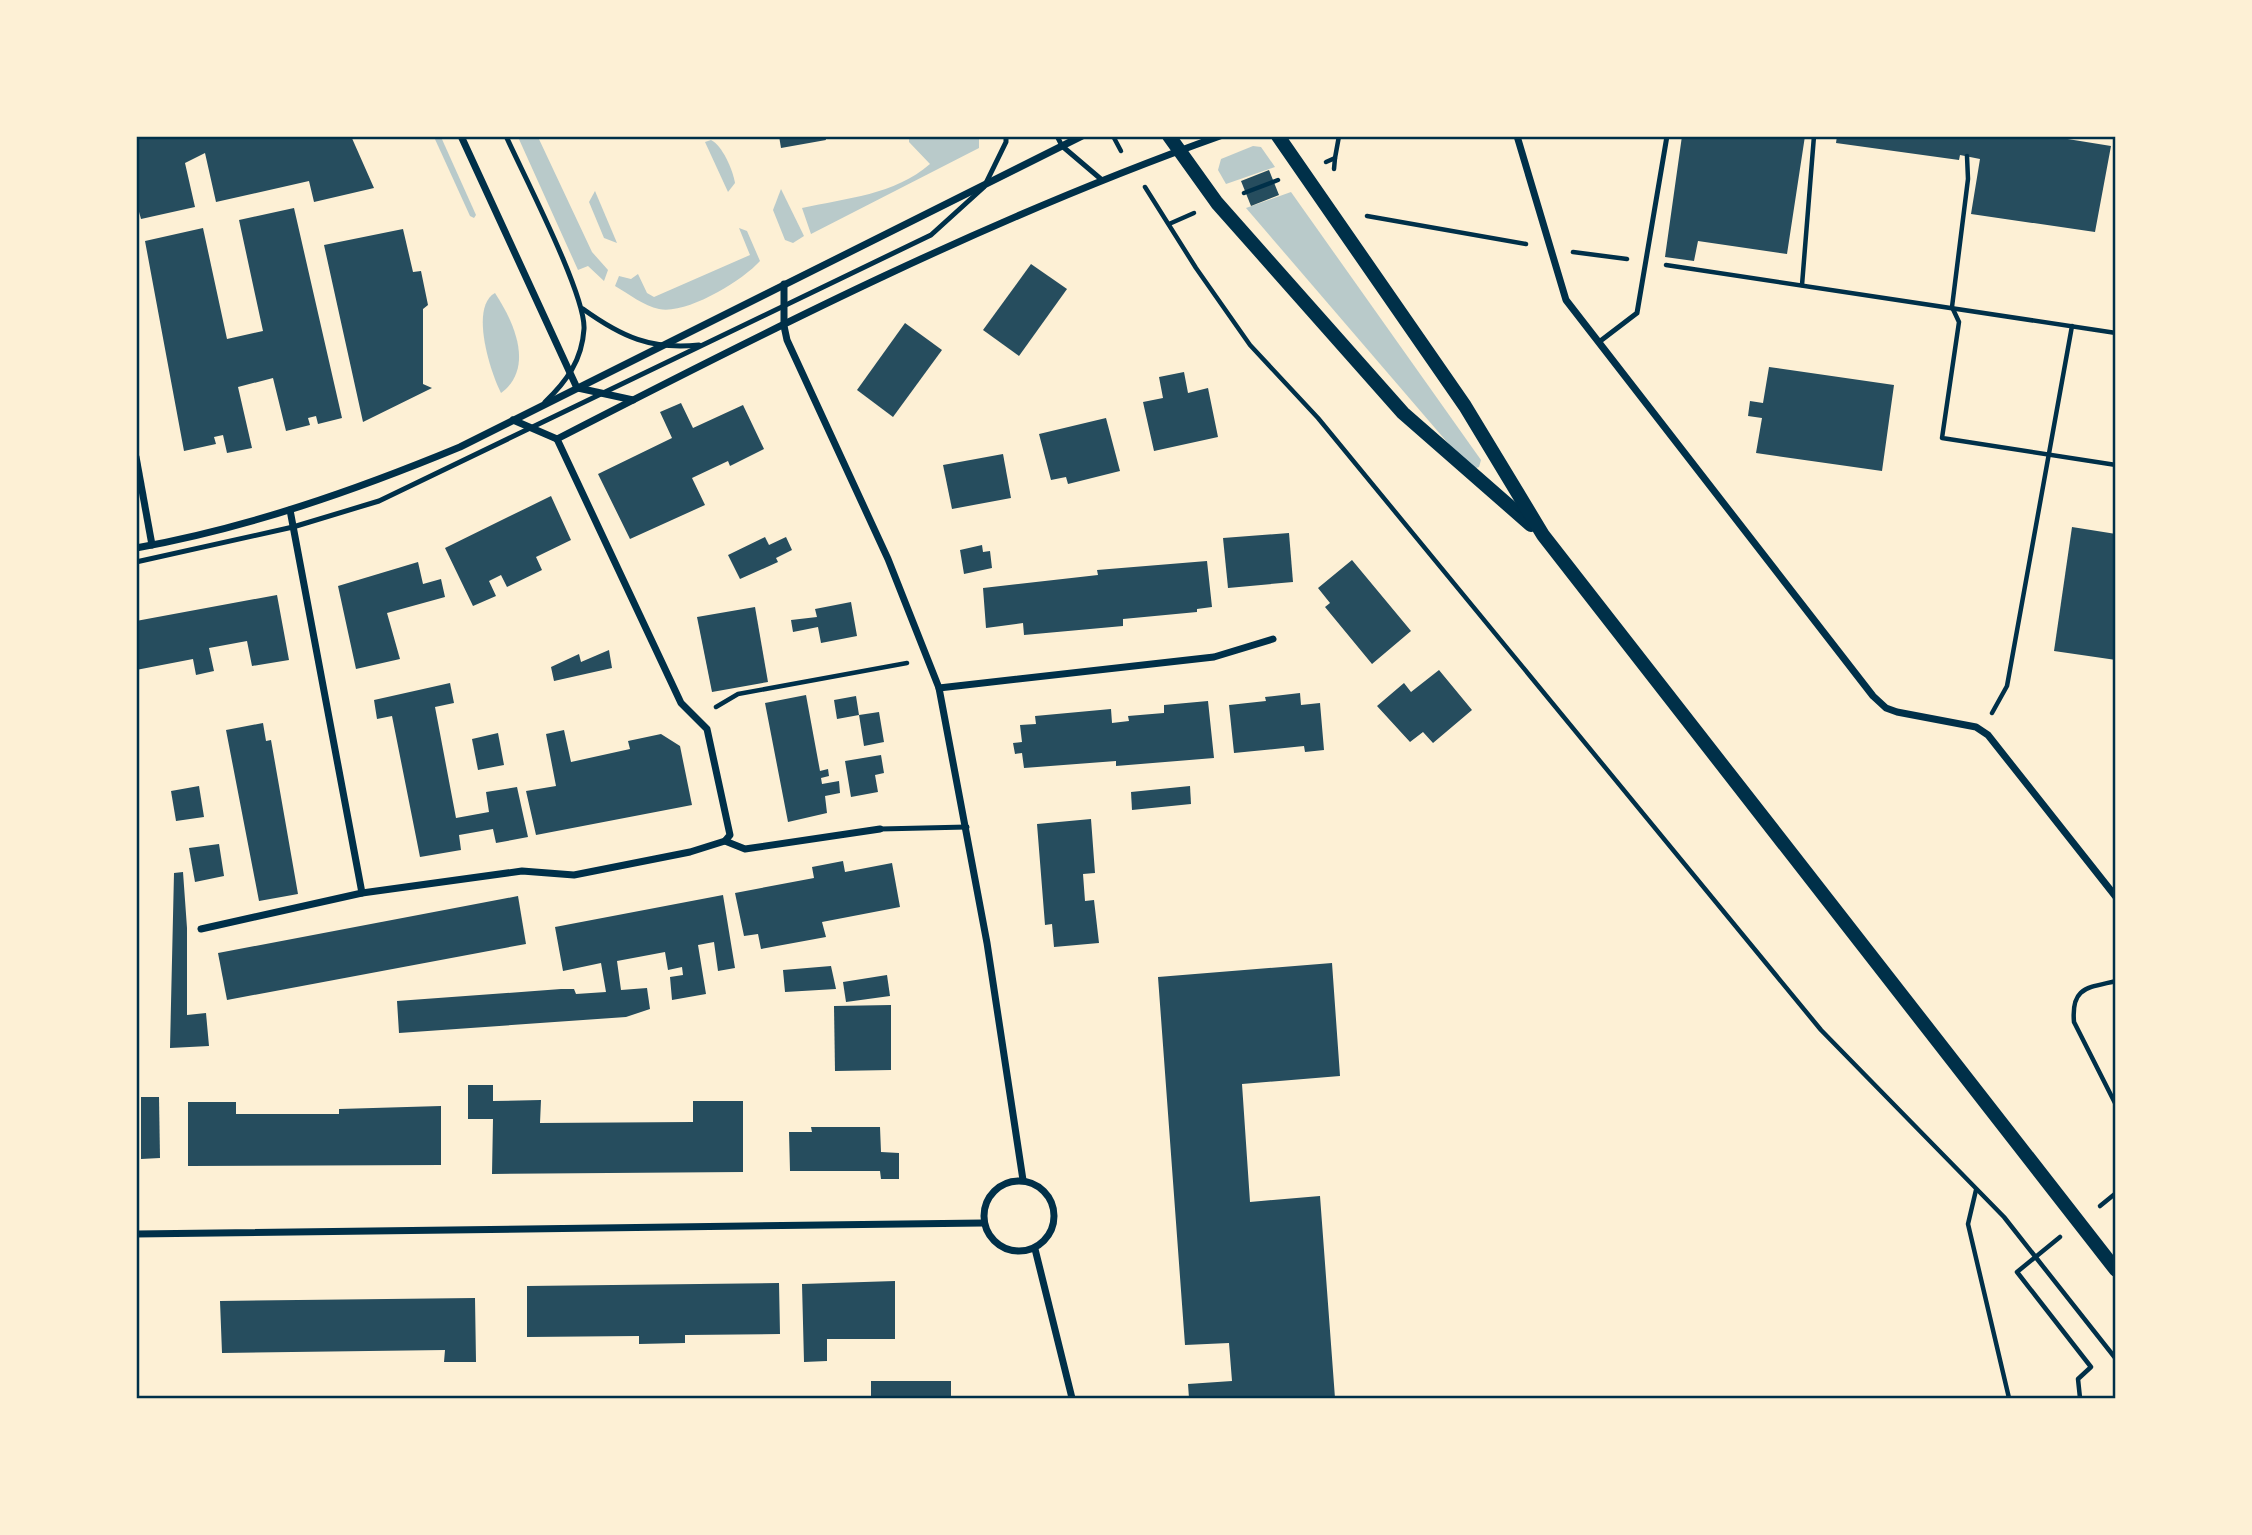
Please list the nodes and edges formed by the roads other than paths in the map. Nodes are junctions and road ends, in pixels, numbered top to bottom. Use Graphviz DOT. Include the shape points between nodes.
graph roads {
  1 [pos="461,136"];
  2 [pos="506,136"];
  3 [pos="1006,136"];
  4 [pos="1057,136"];
  5 [pos="1082,136"];
  6 [pos="1169,136"];
  7 [pos="1220,136"];
  8 [pos="1278,136"];
  9 [pos="1517,136"];
  10 [pos="1667,136"];
  11 [pos="1062,146"];
  12 [pos="1179,151"];
  13 [pos="1102,180"];
  14 [pos="984,187"];
  15 [pos="785,285"];
  16 [pos="784,306"];
  17 [pos="583,309"];
  18 [pos="784,326"];
  19 [pos="1599,342"];
  20 [pos="705,344"];
  21 [pos="658,346"];
  22 [pos="570,376"];
  23 [pos="577,388"];
  24 [pos="603,394"];
  25 [pos="633,400"];
  26 [pos="538,409"];
  27 [pos="513,420"];
  28 [pos="532,428"];
  29 [pos="557,439"];
  30 [pos="136,457"];
  31 [pos="290,510"];
  32 [pos="293,527"];
  33 [pos="1543,535"];
  34 [pos="152,545"];
  35 [pos="136,548"];
  36 [pos="136,562"];
  37 [pos="1273,639"];
  38 [pos="939,688"];
  39 [pos="967,827"];
  40 [pos="880,830"];
  41 [pos="725,841"];
  42 [pos="362,893"];
  43 [pos="2116,897"];
  44 [pos="201,929"];
  45 [pos="1023,1180"];
  46 [pos="983,1223"];
  47 [pos="136,1234"];
  48 [pos="1035,1249"];
  49 [pos="2111,1264"];
  50 [pos="1072,1398"];
  1 -- 22 [label="street"];
  2 -- 17 [label="lane"];
  3 -- 14 [label="lane"];
  4 -- 11 [label="lane"];
  5 -- 11 [label="street"];
  6 -- 12 [label="main road"];
  7 -- 12 [label="street"];
  8 -- 33 [label="main road" via="1465,406"];
  9 -- 19 [label="street" via="1566,300"];
  10 -- 19 [label="lane" via="1637,313"];
  11 -- 13 [label="lane"];
  11 -- 14 [label="street"];
  12 -- 13 [label="street"];
  12 -- 33 [label="main road" via="1217,203 1403,413"];
  13 -- 18 [label="street"];
  14 -- 15 [label="street"];
  14 -- 16 [label="lane" via="931,235"];
  15 -- 16 [label="street"];
  15 -- 21 [label="street"];
  16 -- 18 [label="street"];
  16 -- 20 [label="lane"];
  17 -- 21 [label="lane" via="612,330"];
  17 -- 22 [label="lane" via="581,353"];
  18 -- 25 [label="street"];
  18 -- 38 [label="street" via="888,559"];
  19 -- 43 [label="street" via="1873,696 1897,712 1976,727 1988,735"];
  20 -- 21 [label="lane"];
  20 -- 24 [label="lane"];
  21 -- 23 [label="street"];
  22 -- 23 [label="street"];
  22 -- 26 [label="lane"];
  23 -- 24 [label="street"];
  23 -- 26 [label="street"];
  24 -- 25 [label="street"];
  24 -- 28 [label="lane"];
  25 -- 29 [label="street"];
  26 -- 27 [label="street"];
  27 -- 28 [label="street"];
  27 -- 31 [label="street" via="407,469"];
  28 -- 29 [label="street"];
  28 -- 32 [label="lane" via="379,501"];
  29 -- 41 [label="street" via="681,703 707,729 730,835"];
  30 -- 34 [label="street"];
  31 -- 32 [label="street"];
  31 -- 34 [label="street"];
  32 -- 36 [label="lane"];
  32 -- 42 [label="street"];
  33 -- 49 [label="main road"];
  34 -- 35 [label="street"];
  37 -- 38 [label="street" via="1214,657"];
  38 -- 39 [label="street"];
  39 -- 40 [label="lane"];
  39 -- 45 [label="street"];
  40 -- 41 [label="street" via="745,849"];
  41 -- 42 [label="street" via="574,876 522,871"];
  42 -- 44 [label="street"];
  45 -- 46 [label="street" via="999,1186 985,1202"];
  45 -- 48 [label="street" via="1041,1188 1054,1208 1052,1232"];
  46 -- 47 [label="street"];
  46 -- 48 [label="street" via="994,1243 1014,1253"];
  48 -- 50 [label="street"];
}
